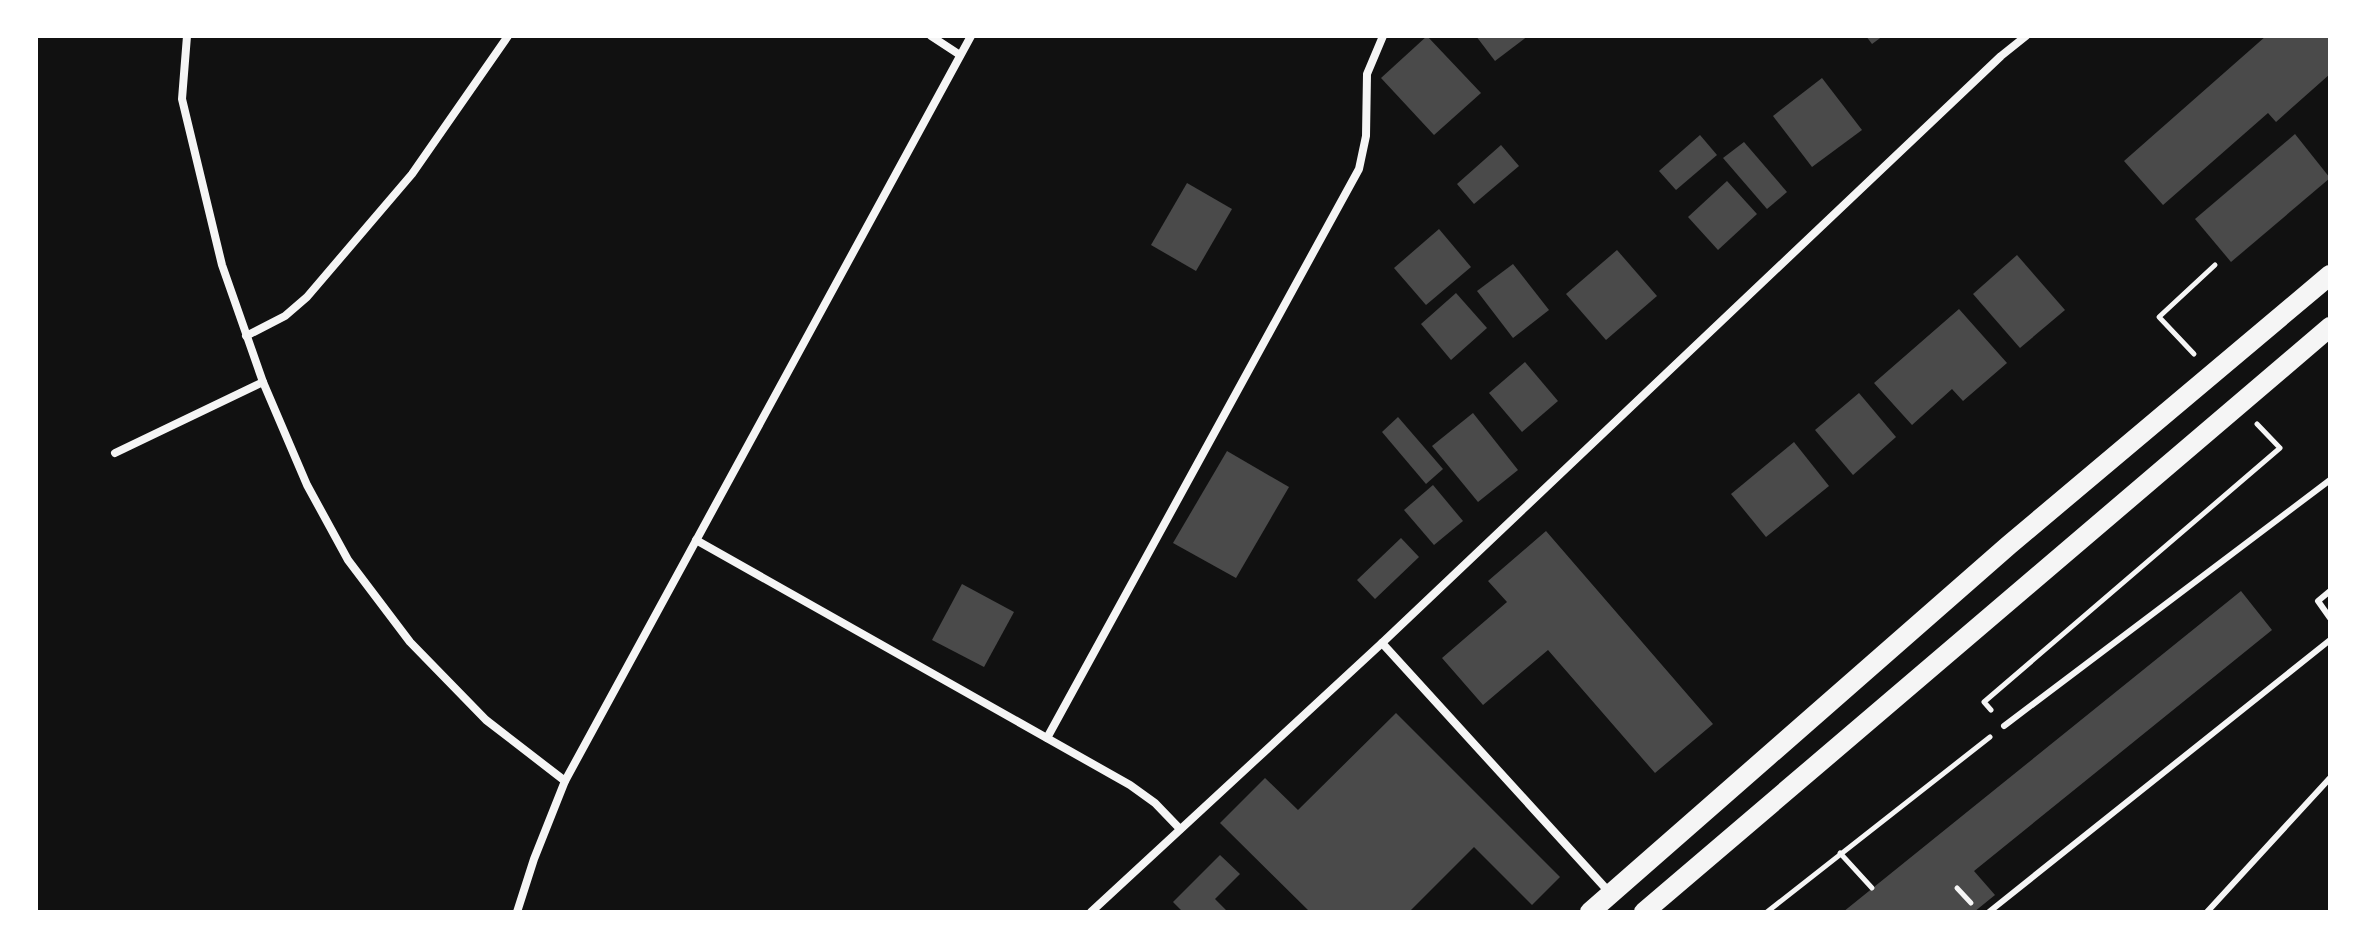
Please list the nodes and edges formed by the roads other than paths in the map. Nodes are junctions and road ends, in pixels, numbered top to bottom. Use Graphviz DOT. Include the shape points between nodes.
graph roads {
  1 [pos="187,36"];
  2 [pos="508,36"];
  3 [pos="931,36"];
  4 [pos="971,36"];
  5 [pos="1383,36"];
  6 [pos="2026,36"];
  7 [pos="960,55"];
  8 [pos="2330,275"];
  9 [pos="2330,327"];
  10 [pos="246,336"];
  11 [pos="263,382"];
  12 [pos="115,453"];
  13 [pos="2330,480"];
  14 [pos="696,540"];
  15 [pos="2330,591"];
  16 [pos="2330,618"];
  17 [pos="2330,640"];
  18 [pos="1382,643"];
  19 [pos="2004,726"];
  20 [pos="1047,738"];
  21 [pos="2330,778"];
  22 [pos="565,781"];
  23 [pos="1180,829"];
  24 [pos="1610,893"];
  25 [pos="517,912"];
  26 [pos="1091,912"];
  27 [pos="1590,912"];
  28 [pos="1644,912"];
  29 [pos="1989,912"];
  30 [pos="2207,912"];
  1 -- 10 [label="street" via="182,99 222,265"];
  2 -- 10 [label="street" via="412,174 307,297 285,316"];
  3 -- 7 [label="street"];
  4 -- 7 [label="street"];
  5 -- 20 [label="street" via="1367,74 1366,136 1355,179"];
  6 -- 18 [label="street"];
  7 -- 14 [label="street"];
  8 -- 24 [label="main road" via="2009,545"];
  9 -- 28 [label="main road"];
  10 -- 11 [label="street"];
  11 -- 12 [label="street"];
  11 -- 22 [label="street" via="307,485 348,560 410,642 486,720"];
  13 -- 19 [label="lane"];
  14 -- 20 [label="street"];
  14 -- 22 [label="street"];
  15 -- 16 [label="lane" via="2318,601"];
  17 -- 29 [label="lane"];
  18 -- 23 [label="street"];
  18 -- 24 [label="street"];
  20 -- 23 [label="street" via="1130,785"];
  21 -- 30 [label="lane"];
  22 -- 25 [label="street"];
  23 -- 26 [label="street"];
  24 -- 27 [label="main road"];
}
